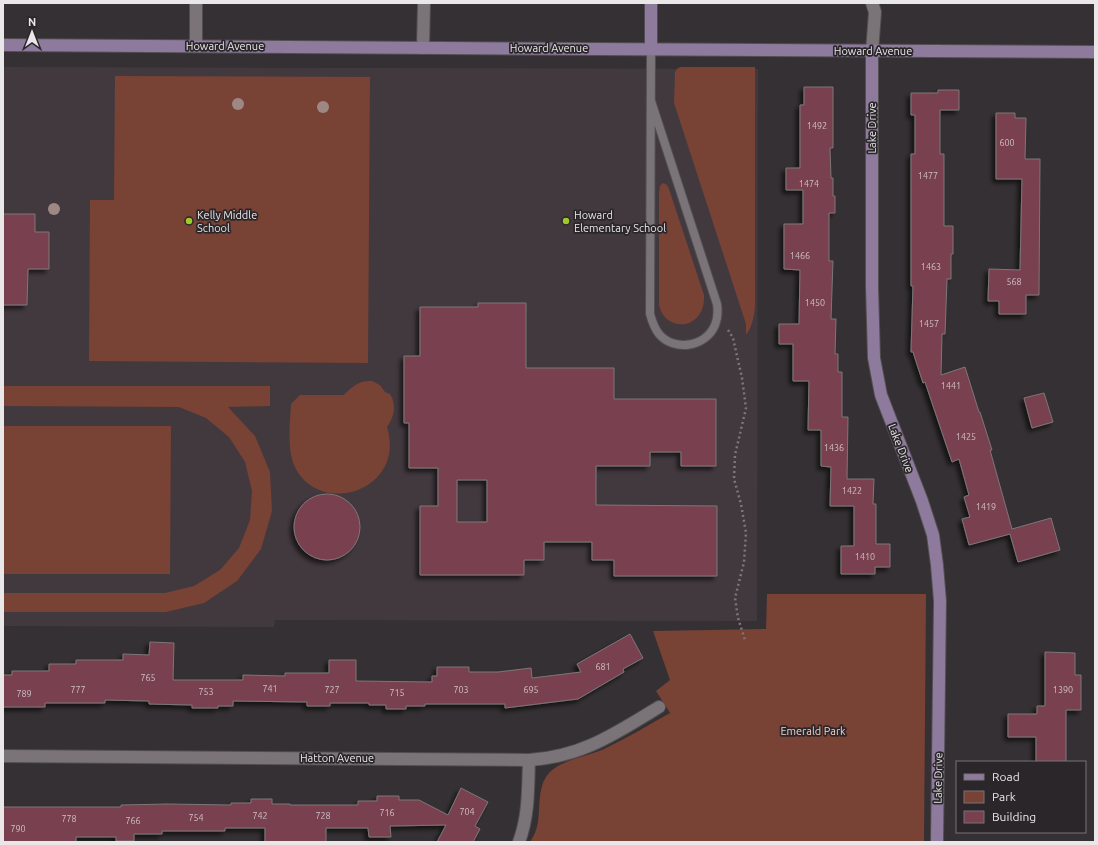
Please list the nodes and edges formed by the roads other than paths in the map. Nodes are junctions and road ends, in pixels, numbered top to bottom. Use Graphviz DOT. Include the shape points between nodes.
graph roads {
  1 [pos="196,3"];
  2 [pos="424,3"];
  3 [pos="651,3"];
  4 [pos="872,3"];
  5 [pos="3,45"];
  6 [pos="196,46"];
  7 [pos="423,48"];
  8 [pos="650,49"];
  9 [pos="872,52"];
  10 [pos="1095,52"];
  11 [pos="651,101"];
  12 [pos="659,707"];
  13 [pos="3,756"];
  14 [pos="528,760"];
  15 [pos="519,842"];
  16 [pos="937,842"];
  1 -- 6 [label="street"];
  2 -- 7 [label="street"];
  3 -- 8 [label="street"];
  4 -- 9 [label="street" via="875,12"];
  5 -- 6 [label="street, Howard Avenue"];
  6 -- 7 [label="street, Howard Avenue"];
  7 -- 8 [label="street, Howard Avenue"];
  8 -- 9 [label="street, Howard Avenue"];
  8 -- 11 [label="lane"];
  9 -- 10 [label="street, Howard Avenue"];
  9 -- 16 [label="street, Lake Drive" via="874,358 881,394 933,535 940,609"];
  11 -- 11 [label="lane" via="717,304 718,315 709,335 700,342 689,345 678,345 659,334 650,314"];
  12 -- 14 [label="street, Hatton Avenue" via="616,734 576,752 547,759"];
  13 -- 14 [label="street, Hatton Avenue"];
  14 -- 15 [label="street" via="527,810"];
}
